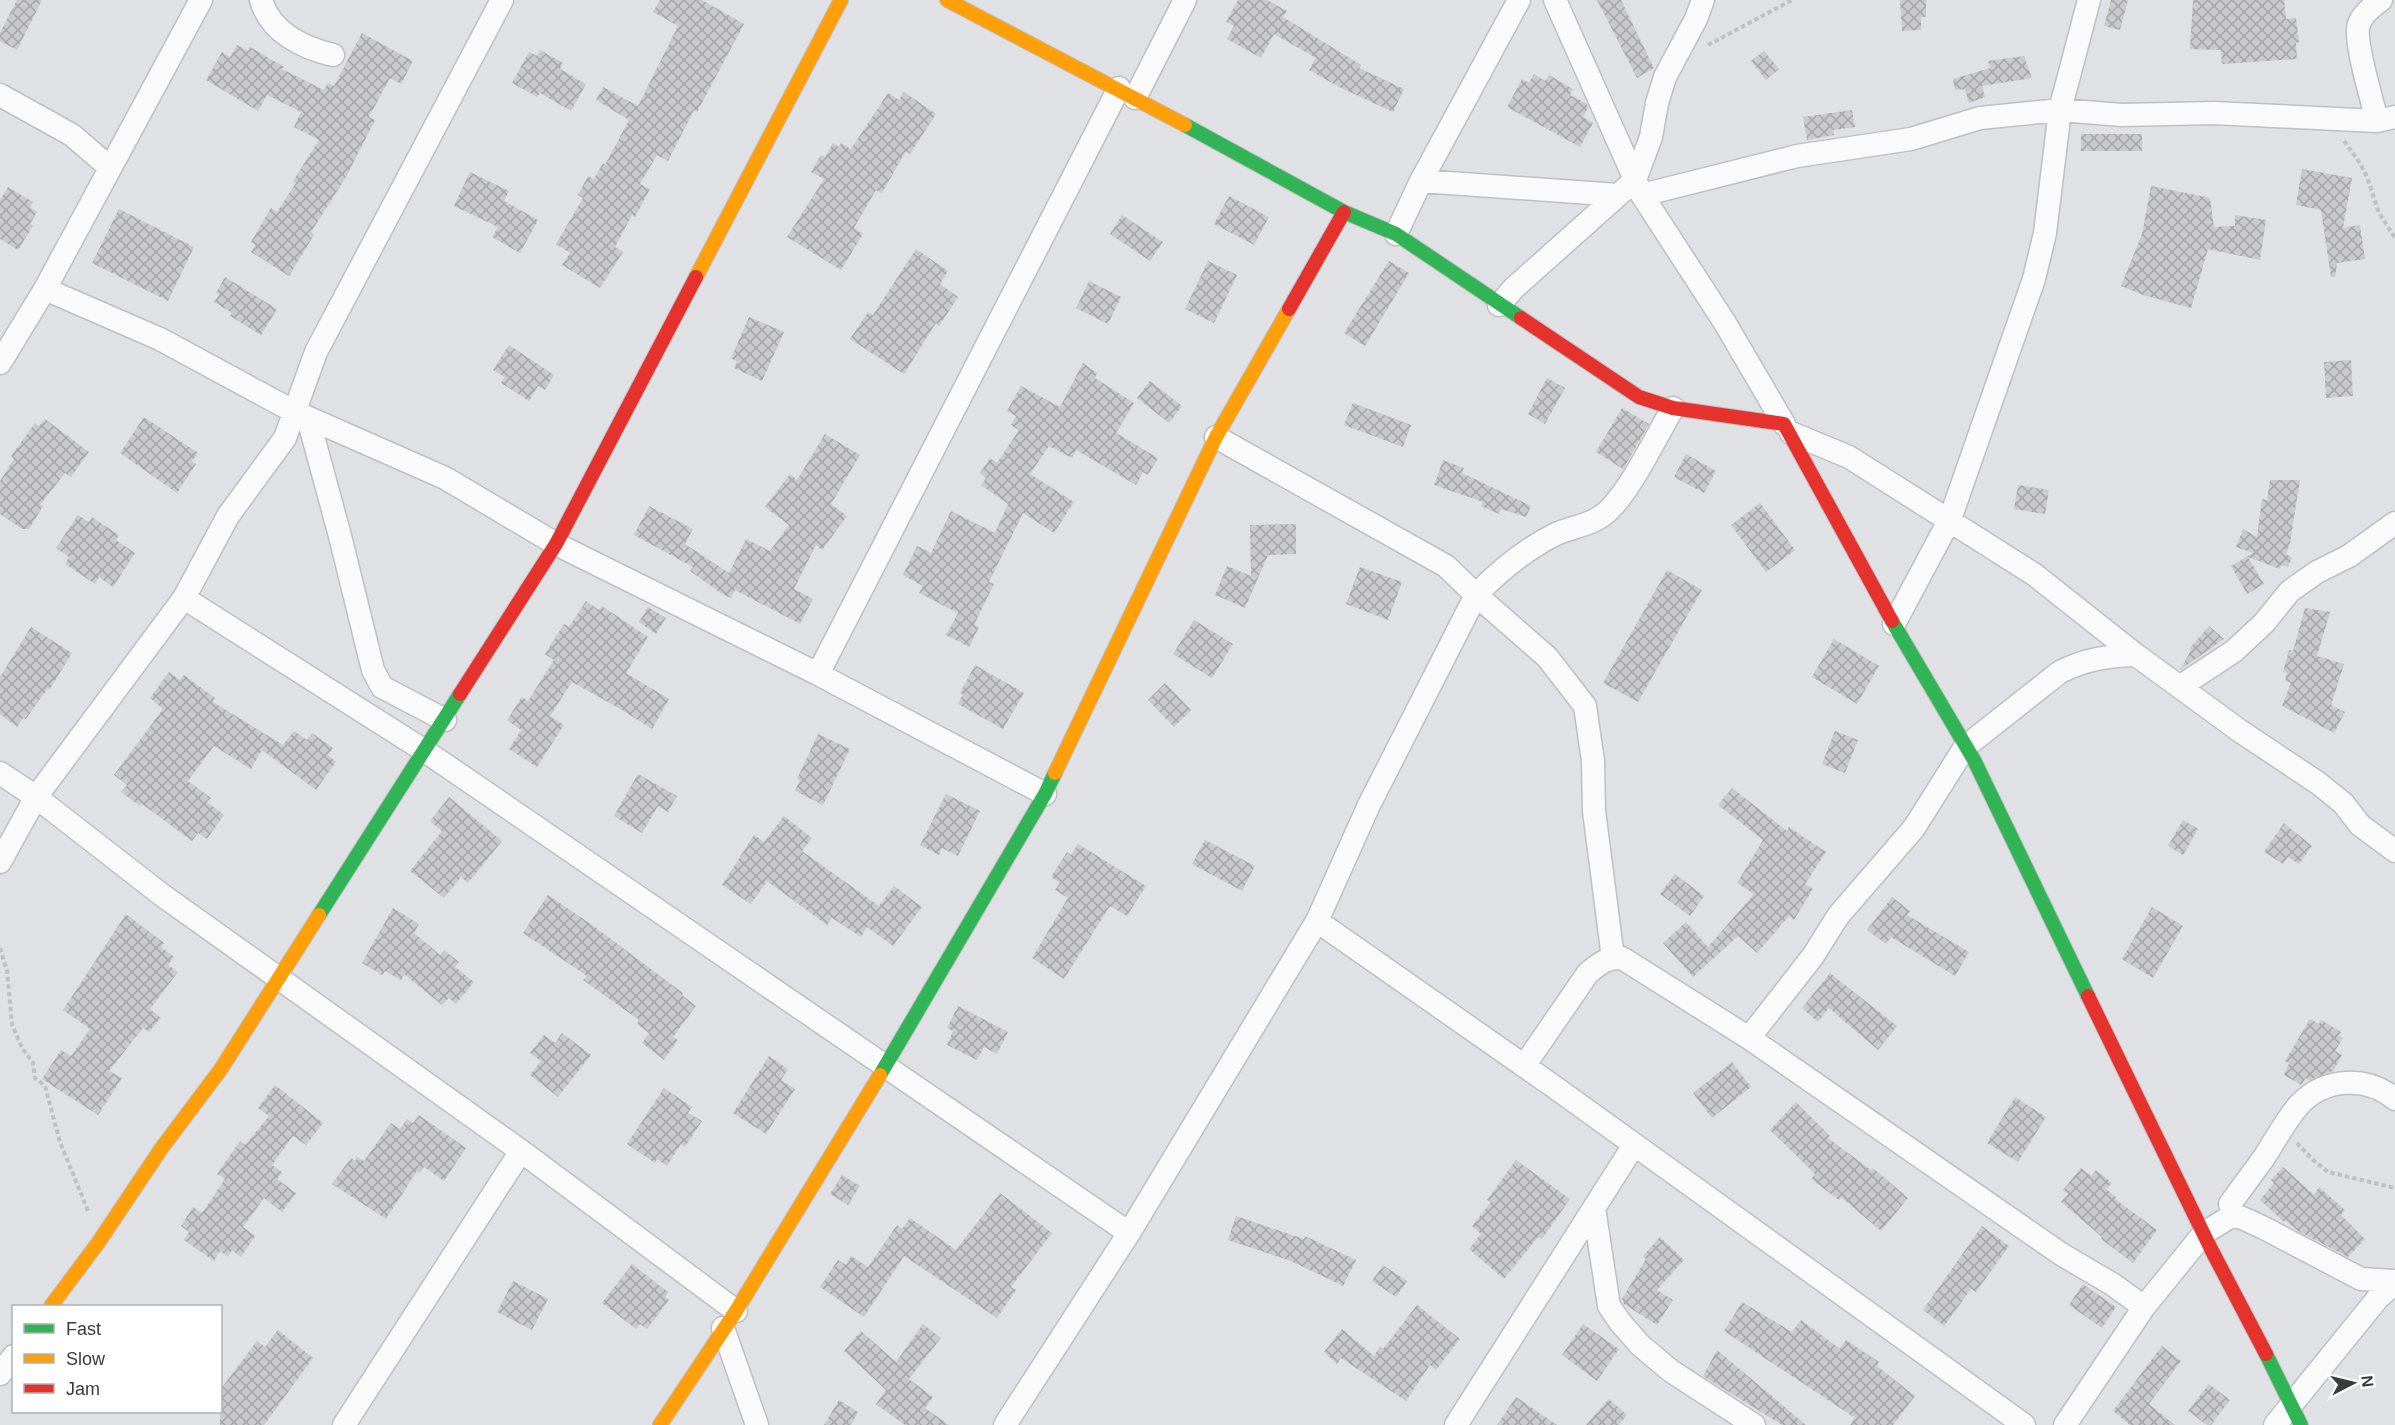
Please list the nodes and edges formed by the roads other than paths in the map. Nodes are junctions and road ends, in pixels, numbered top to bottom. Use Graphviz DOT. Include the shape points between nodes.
graph roads {
  1 [pos="201,0"];
  2 [pos="261,0"];
  3 [pos="502,0"];
  4 [pos="841,0"];
  5 [pos="947,0"];
  6 [pos="1185,0"];
  7 [pos="1519,0"];
  8 [pos="1555,0"];
  9 [pos="1703,0"];
  10 [pos="2089,0"];
  11 [pos="2381,0"];
  12 [pos="333,56"];
  13 [pos="1127,93"];
  14 [pos="0,95"];
  15 [pos="2060,110"];
  16 [pos="2386,119"];
  17 [pos="109,167"];
  18 [pos="1421,181"];
  19 [pos="1639,187"];
  20 [pos="1618,195"];
  21 [pos="1344,212"];
  22 [pos="1396,234"];
  23 [pos="45,289"];
  24 [pos="1499,305"];
  25 [pos="0,363"];
  26 [pos="1673,408"];
  27 [pos="301,414"];
  28 [pos="1787,428"];
  29 [pos="1216,437"];
  30 [pos="1950,519"];
  31 [pos="2395,523"];
  32 [pos="556,544"];
  33 [pos="1476,595"];
  34 [pos="184,598"];
  35 [pos="1894,624"];
  36 [pos="2136,655"];
  37 [pos="818,674"];
  38 [pos="2181,686"];
  39 [pos="445,720"];
  40 [pos="1965,747"];
  41 [pos="425,751"];
  42 [pos="0,773"];
  43 [pos="1045,794"];
  44 [pos="36,797"];
  45 [pos="2395,851"];
  46 [pos="0,862"];
  47 [pos="1317,921"];
  48 [pos="1613,958"];
  49 [pos="278,978"];
  50 [pos="1749,1038"];
  51 [pos="886,1065"];
  52 [pos="1524,1066"];
  53 [pos="2393,1096"];
  54 [pos="1634,1145"];
  55 [pos="521,1151"];
  56 [pos="2230,1204"];
  57 [pos="1594,1208"];
  58 [pos="1129,1233"];
  59 [pos="2204,1233"];
  60 [pos="2395,1282"];
  61 [pos="52,1305"];
  62 [pos="2144,1307"];
  63 [pos="730,1319"];
  64 [pos="12,1359"];
  65 [pos="0,1374"];
  66 [pos="2291,1403"];
  67 [pos="344,1425"];
  68 [pos="660,1425"];
  69 [pos="757,1425"];
  70 [pos="1005,1425"];
  71 [pos="1456,1425"];
  72 [pos="1754,1425"];
  73 [pos="2024,1425"];
  74 [pos="2065,1425"];
  75 [pos="2275,1425"];
  76 [pos="2301,1425"];
  1 -- 17 [label="street"];
  2 -- 12 [label="street" via="264,13 277,28 314,51"];
  3 -- 27 [label="street" via="316,352"];
  4 -- 32 [label="street"];
  5 -- 13 [label="street"];
  6 -- 13 [label="street"];
  7 -- 18 [label="street"];
  8 -- 19 [label="street"];
  9 -- 19 [label="street" via="1657,104"];
  10 -- 15 [label="street"];
  11 -- 16 [label="street" via="2359,24 2358,41"];
  13 -- 21 [label="street"];
  13 -- 37 [label="street"];
  14 -- 17 [label="street" via="72,135"];
  15 -- 16 [label="street" via="2147,116 2214,113 2326,120"];
  15 -- 19 [label="street" via="1980,118 1911,139 1797,156"];
  15 -- 30 [label="street" via="2045,233 2034,279"];
  17 -- 23 [label="street"];
  18 -- 20 [label="street"];
  18 -- 22 [label="street"];
  19 -- 20 [label="street"];
  19 -- 28 [label="street"];
  20 -- 24 [label="street"];
  21 -- 22 [label="street"];
  21 -- 29 [label="street"];
  22 -- 24 [label="street"];
  23 -- 25 [label="street"];
  23 -- 27 [label="street" via="160,339"];
  24 -- 26 [label="street" via="1639,397"];
  26 -- 28 [label="street"];
  26 -- 33 [label="street" via="1610,510 1593,522 1557,534 1524,553"];
  27 -- 32 [label="street" via="445,478"];
  27 -- 34 [label="street" via="228,516"];
  27 -- 39 [label="street" via="340,536 373,670 382,687"];
  28 -- 30 [label="street" via="1849,457"];
  28 -- 35 [label="street"];
  29 -- 33 [label="street" via="1446,566"];
  29 -- 43 [label="street"];
  30 -- 35 [label="street"];
  30 -- 36 [label="street" via="2036,575"];
  31 -- 38 [label="street" via="2290,591 2234,651"];
  32 -- 37 [label="street"];
  32 -- 39 [label="street"];
  33 -- 47 [label="street" via="1369,805"];
  33 -- 48 [label="street" via="1547,657 1585,706"];
  34 -- 41 [label="street"];
  34 -- 44 [label="street"];
  35 -- 40 [label="street"];
  36 -- 38 [label="street"];
  36 -- 40 [label="street" via="2102,657 2073,665"];
  37 -- 43 [label="street"];
  38 -- 45 [label="street" via="2318,783 2343,803 2360,825"];
  39 -- 41 [label="street"];
  40 -- 50 [label="street" via="1914,828 1838,916 1813,956"];
  40 -- 59 [label="street"];
  41 -- 49 [label="street"];
  41 -- 51 [label="street"];
  42 -- 44 [label="street"];
  43 -- 51 [label="street"];
  44 -- 46 [label="street"];
  44 -- 49 [label="street" via="162,895"];
  47 -- 52 [label="street"];
  47 -- 58 [label="street"];
  48 -- 50 [label="street" via="1633,964"];
  48 -- 52 [label="street" via="1588,973"];
  49 -- 55 [label="street"];
  49 -- 61 [label="street" via="221,1069"];
  50 -- 62 [label="street"];
  51 -- 58 [label="street"];
  51 -- 63 [label="street"];
  52 -- 54 [label="street"];
  53 -- 56 [label="street" via="2360,1082 2337,1083 2321,1089 2300,1104"];
  54 -- 57 [label="street"];
  54 -- 73 [label="street"];
  55 -- 63 [label="street"];
  55 -- 67 [label="street"];
  57 -- 71 [label="street"];
  57 -- 72 [label="street" via="1609,1306 1620,1322 1671,1371"];
  58 -- 70 [label="street"];
  59 -- 60 [label="street" via="2230,1217 2240,1217 2361,1279"];
  59 -- 62 [label="street"];
  59 -- 66 [label="street"];
  60 -- 66 [label="street"];
  62 -- 74 [label="street"];
  63 -- 68 [label="street"];
  63 -- 69 [label="street"];
  64 -- 65 [label="street"];
  66 -- 75 [label="street"];
  66 -- 76 [label="street"];
}
